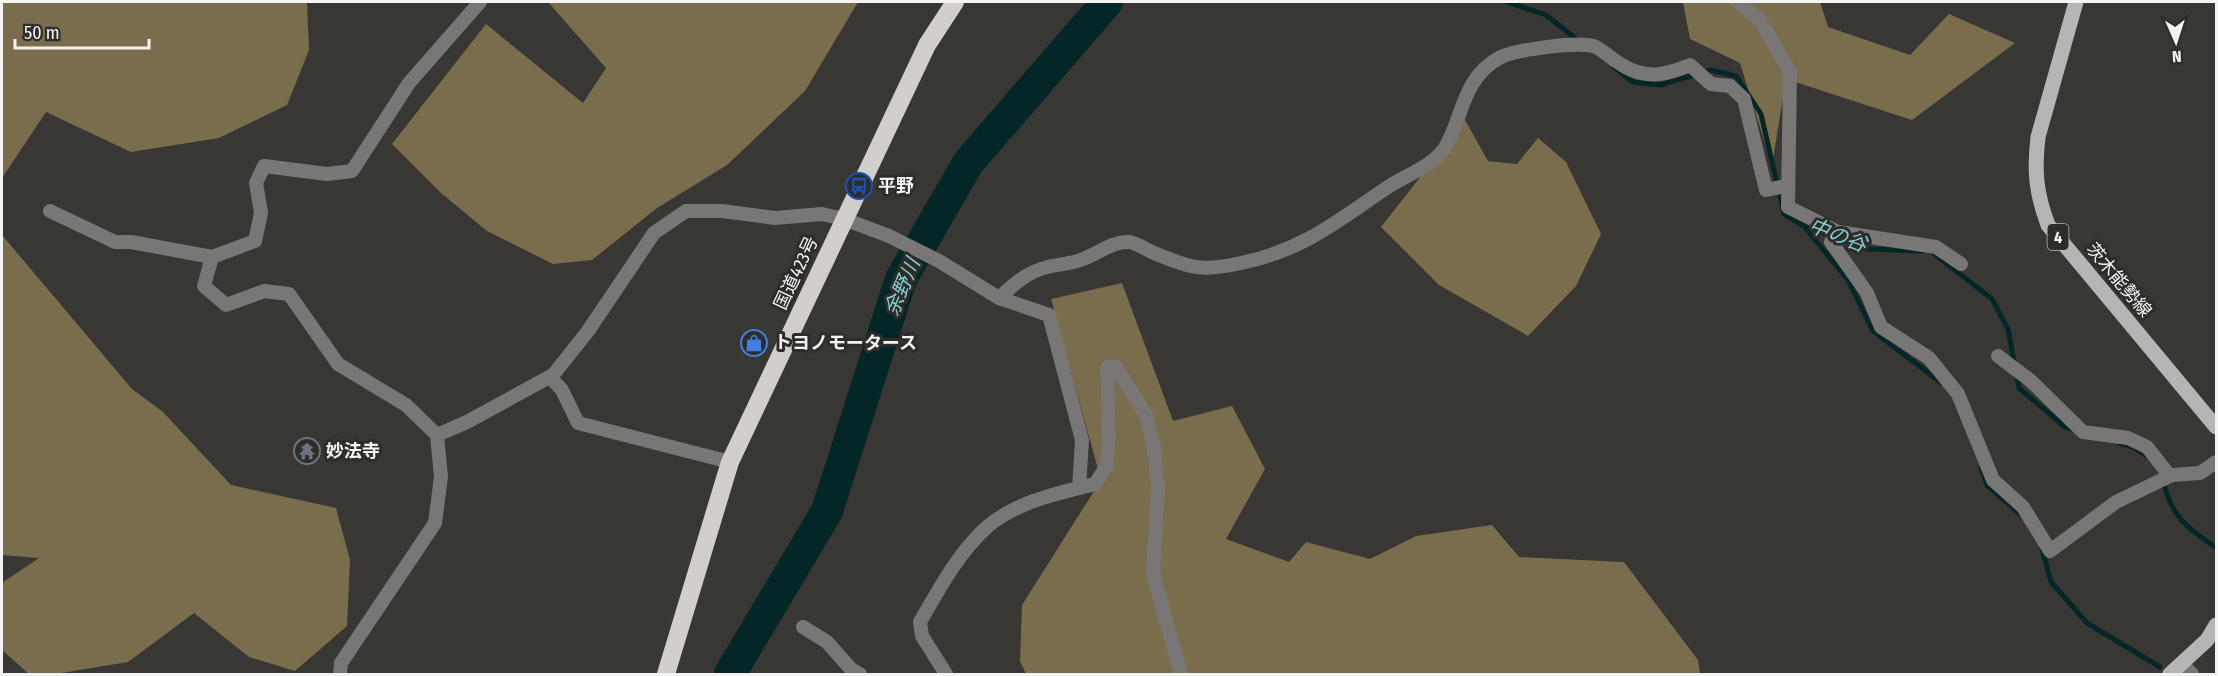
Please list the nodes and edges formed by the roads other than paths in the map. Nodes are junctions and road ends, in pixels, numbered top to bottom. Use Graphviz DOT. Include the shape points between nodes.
graph roads {
  1 [pos="480,2"];
  2 [pos="955,2"];
  3 [pos="1738,2"];
  4 [pos="2076,2"];
  5 [pos="1786,186"];
  6 [pos="50,211"];
  7 [pos="844,219"];
  8 [pos="1838,232"];
  9 [pos="212,257"];
  10 [pos="1961,264"];
  11 [pos="999,298"];
  12 [pos="1998,356"];
  13 [pos="550,377"];
  14 [pos="2217,427"];
  15 [pos="437,435"];
  16 [pos="730,462"];
  17 [pos="2217,462"];
  18 [pos="2170,477"];
  19 [pos="1079,488"];
  20 [pos="2217,625"];
  21 [pos="803,627"];
  22 [pos="2187,669"];
  23 [pos="340,675"];
  24 [pos="666,675"];
  25 [pos="860,675"];
  26 [pos="946,675"];
  27 [pos="1181,675"];
  28 [pos="2170,675"];
  1 -- 9 [label="street" via="409,83 352,171 327,174 264,166 256,183 261,213 255,242"];
  2 -- 7 [label="highway, 国道423号" via="927,45"];
  3 -- 5 [label="street" via="1760,20 1790,72"];
  4 -- 14 [label="main road, 茨木能勢線 / 4" via="2038,137 2037,195 2048,225"];
  5 -- 8 [label="street" via="1788,207"];
  5 -- 11 [label="street" via="1766,190 1744,99 1730,86 1710,84 1690,65 1668,74 1646,76 1594,46 1526,48 1485,68 1462,100 1446,146 1437,158 1389,186 1337,224 1286,251 1203,270 1129,242 1110,246 1082,260 1045,267 1019,280"];
  6 -- 9 [label="street" via="115,242"];
  7 -- 11 [label="street" via="939,261"];
  7 -- 13 [label="street" via="822,213 775,218 686,211 654,233 588,331"];
  7 -- 16 [label="highway, 国道423号"];
  8 -- 10 [label="street" via="1936,248"];
  8 -- 18 [label="street" via="1831,242 1868,293 1881,327 1929,358 1958,394 1993,480 2023,507 2050,551 2116,502"];
  9 -- 15 [label="street" via="204,286 226,305 264,291 289,294 338,364 406,405"];
  11 -- 19 [label="street" via="1049,315 1082,440"];
  12 -- 18 [label="street" via="2031,381 2083,432 2128,438 2147,447"];
  13 -- 15 [label="street"];
  13 -- 16 [label="street" via="562,390 578,423"];
  15 -- 23 [label="street" via="441,477 435,523 341,663"];
  16 -- 24 [label="highway, 国道423号"];
  17 -- 18 [label="street" via="2200,473"];
  19 -- 26 [label="street" via="1032,502 989,526 971,543 920,622 922,636"];
  19 -- 27 [label="street" via="1095,484 1106,467 1107,367 1116,367 1146,415 1154,447 1158,489 1153,574"];
  20 -- 22 [label="main road"];
  21 -- 25 [label="street" via="827,642"];
  22 -- 28 [label="main road"];
}
